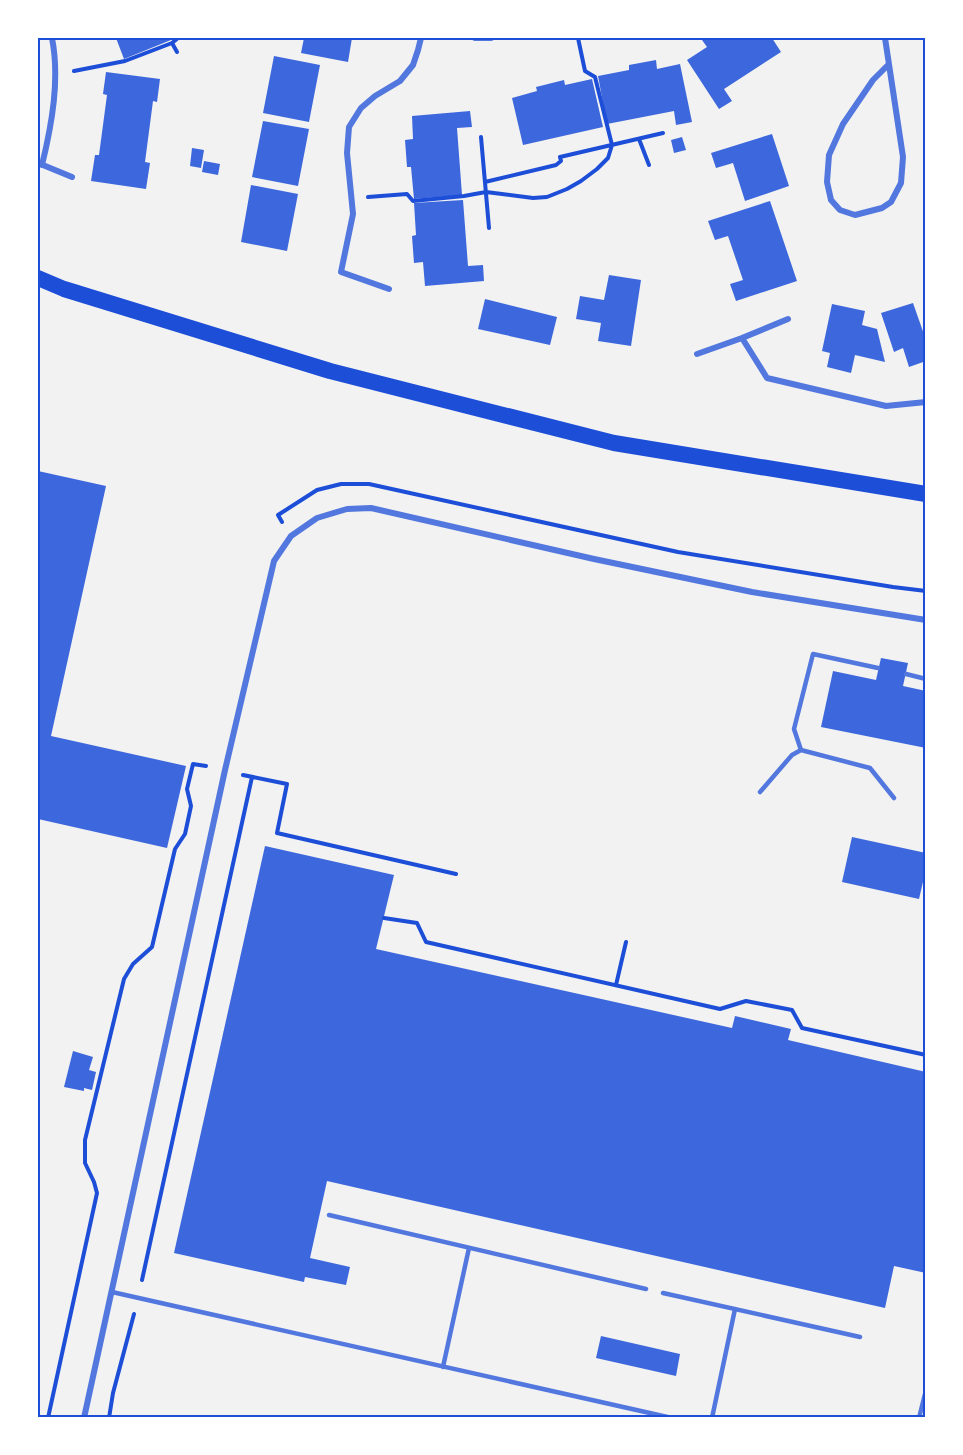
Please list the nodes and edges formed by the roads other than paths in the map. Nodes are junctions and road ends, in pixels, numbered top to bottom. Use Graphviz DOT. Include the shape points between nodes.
graph roads {
  1 [pos="52,38"];
  2 [pos="421,38"];
  3 [pos="476,38"];
  4 [pos="491,38"];
  5 [pos="885,38"];
  6 [pos="888,65"];
  7 [pos="40,164"];
  8 [pos="72,177"];
  9 [pos="38,278"];
  10 [pos="389,289"];
  11 [pos="788,319"];
  12 [pos="742,338"];
  13 [pos="697,354"];
  14 [pos="926,402"];
  15 [pos="926,494"];
  16 [pos="926,620"];
  17 [pos="878,668"];
  18 [pos="906,674"];
  19 [pos="926,679"];
  20 [pos="801,750"];
  21 [pos="760,792"];
  22 [pos="894,798"];
  23 [pos="329,1215"];
  24 [pos="469,1248"];
  25 [pos="646,1289"];
  26 [pos="112,1292"];
  27 [pos="663,1293"];
  28 [pos="735,1309"];
  29 [pos="860,1337"];
  30 [pos="443,1367"];
  31 [pos="926,1390"];
  32 [pos="84,1418"];
  33 [pos="672,1418"];
  34 [pos="712,1418"];
  35 [pos="919,1418"];
  1 -- 7 [label="street" via="56,75 48,141"];
  2 -- 10 [label="street" via="413,65 400,81 361,108 349,128 347,153 353,214 341,272"];
  3 -- 4 [label="street"];
  5 -- 6 [label="street"];
  6 -- 6 [label="street" via="903,157 901,183 891,202 882,208 855,214 840,210 831,200 827,182 829,155 843,124"];
  7 -- 8 [label="street"];
  9 -- 15 [label="highway" via="330,371 614,443"];
  11 -- 12 [label="street"];
  12 -- 13 [label="street"];
  12 -- 14 [label="street" via="767,378 886,406"];
  16 -- 26 [label="street" via="752,592 371,508 347,508 317,518 291,536 274,561"];
  17 -- 20 [label="lane" via="813,654 794,729"];
  18 -- 19 [label="lane"];
  20 -- 21 [label="lane"];
  20 -- 22 [label="lane" via="870,768"];
  23 -- 24 [label="lane"];
  24 -- 25 [label="lane"];
  24 -- 30 [label="lane"];
  26 -- 30 [label="lane"];
  26 -- 32 [label="street"];
  27 -- 28 [label="lane"];
  28 -- 29 [label="lane"];
  28 -- 34 [label="lane"];
  30 -- 33 [label="lane"];
  31 -- 35 [label="lane"];
}
